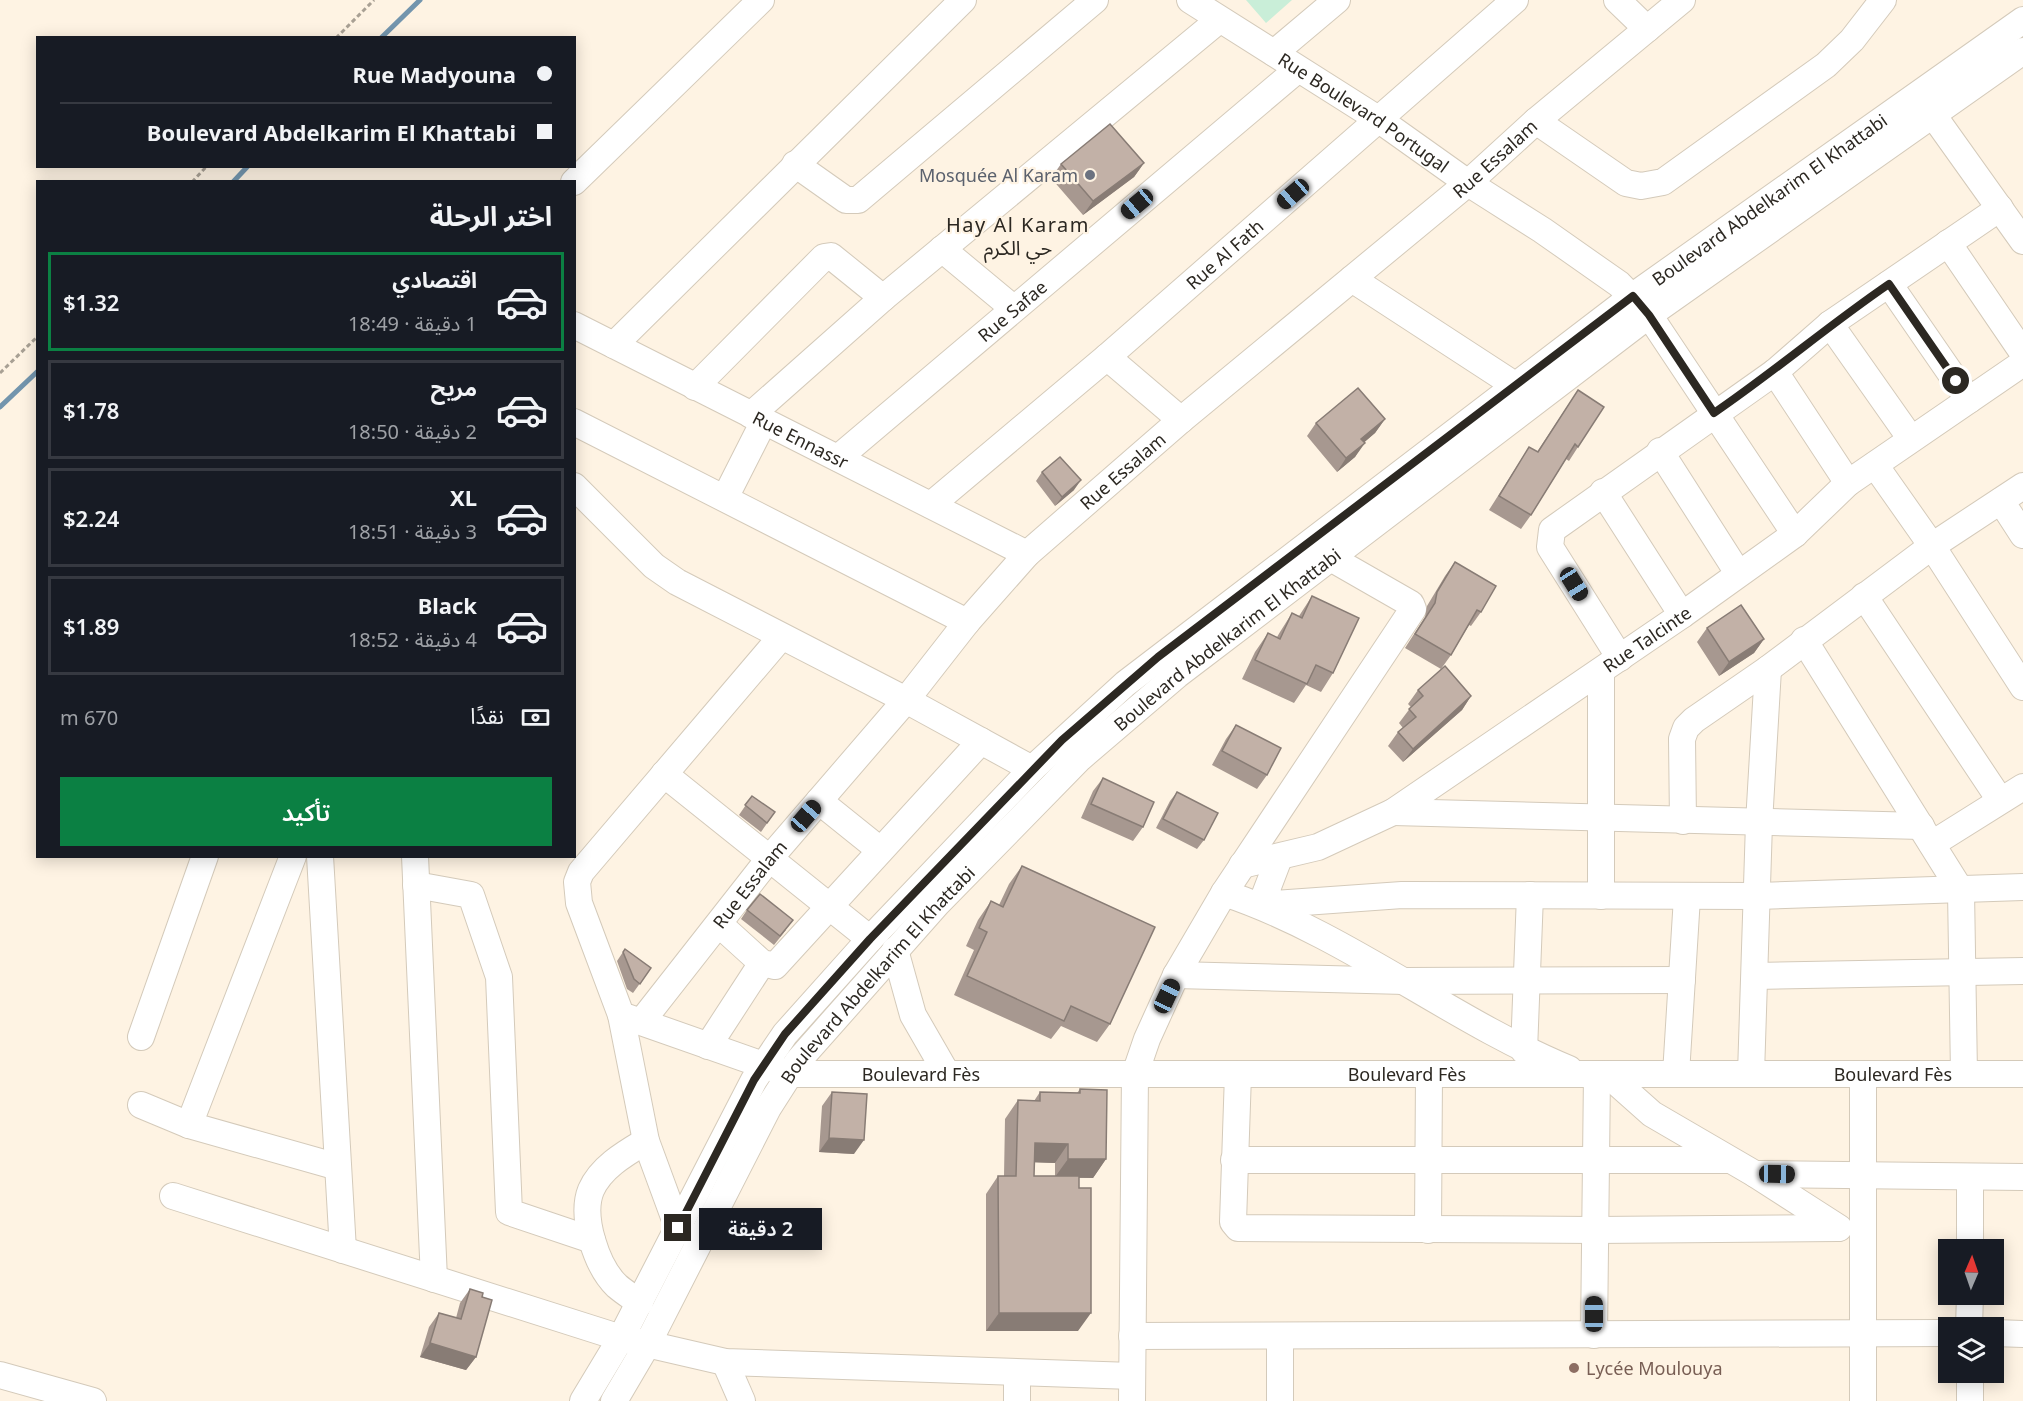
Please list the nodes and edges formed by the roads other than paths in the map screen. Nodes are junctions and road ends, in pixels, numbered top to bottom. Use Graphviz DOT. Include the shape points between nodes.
graph roads {
  1 [pos="760,0"];
  2 [pos="963,0"];
  3 [pos="1095,0"];
  4 [pos="1190,0"];
  5 [pos="1337,0"];
  6 [pos="1515,0"];
  7 [pos="1617,0"];
  8 [pos="1682,0"];
  9 [pos="1883,0"];
  10 [pos="1219,20"];
  11 [pos="2023,20"];
  12 [pos="1647,29"];
  13 [pos="2023,51"];
  14 [pos="1274,53"];
  15 [pos="1297,70"];
  16 [pos="1933,114"];
  17 [pos="1378,119"];
  18 [pos="1536,121"];
  19 [pos="795,164"];
  20 [pos="576,180"];
  21 [pos="1468,183"];
  22 [pos="2000,208"];
  23 [pos="2023,241"];
  24 [pos="1948,243"];
  25 [pos="942,249"];
  26 [pos="1352,279"];
  27 [pos="1889,284"];
  28 [pos="1633,296"];
  29 [pos="883,298"];
  30 [pos="1013,308"];
  31 [pos="1649,315"];
  32 [pos="1830,324"];
  33 [pos="576,326"];
  34 [pos="614,345"];
  35 [pos="2023,353"];
  36 [pos="1107,357"];
  37 [pos="2023,363"];
  38 [pos="1774,372"];
  39 [pos="695,387"];
  40 [pos="1523,396"];
  41 [pos="1969,400"];
  42 [pos="1714,413"];
  43 [pos="758,418"];
  44 [pos="1181,420"];
  45 [pos="576,423"];
  46 [pos="1911,439"];
  47 [pos="1660,451"];
  48 [pos="838,459"];
  49 [pos="1875,465"];
  50 [pos="1848,483"];
  51 [pos="2023,486"];
  52 [pos="576,488"];
  53 [pos="1603,492"];
  54 [pos="725,498"];
  55 [pos="2001,501"];
  56 [pos="931,506"];
  57 [pos="1794,534"];
  58 [pos="2023,535"];
  59 [pos="1932,546"];
  60 [pos="1321,549"];
  61 [pos="1027,554"];
  62 [pos="1738,573"];
  63 [pos="1864,596"];
  64 [pos="1682,615"];
  65 [pos="967,622"];
  66 [pos="781,637"];
  67 [pos="1804,640"];
  68 [pos="1611,665"];
  69 [pos="1768,669"];
  70 [pos="2023,687"];
  71 [pos="906,700"];
  72 [pos="981,741"];
  73 [pos="1032,769"];
  74 [pos="664,774"];
  75 [pos="2023,787"];
  76 [pos="2000,800"];
  77 [pos="819,801"];
  78 [pos="1393,812"];
  79 [pos="1601,819"];
  80 [pos="1683,821"];
  81 [pos="1759,824"];
  82 [pos="1926,835"];
  83 [pos="880,850"];
  84 [pos="204,858"];
  85 [pos="292,858"];
  86 [pos="320,858"];
  87 [pos="415,858"];
  88 [pos="1279,858"];
  89 [pos="769,859"];
  90 [pos="1242,865"];
  91 [pos="416,885"];
  92 [pos="2023,887"];
  93 [pos="1961,891"];
  94 [pos="1224,893"];
  95 [pos="1530,895"];
  96 [pos="1601,896"];
  97 [pos="1687,897"];
  98 [pos="1758,897"];
  99 [pos="829,906"];
  100 [pos="1261,906"];
  101 [pos="719,924"];
  102 [pos="870,939"];
  103 [pos="896,950"];
  104 [pos="762,963"];
  105 [pos="2023,971"];
  106 [pos="1963,972"];
  107 [pos="1176,975"];
  108 [pos="1755,976"];
  109 [pos="1682,980"];
  110 [pos="1405,981"];
  111 [pos="1527,981"];
  112 [pos="632,1018"];
  113 [pos="141,1036"];
  114 [pos="708,1046"];
  115 [pos="1524,1051"];
  116 [pos="763,1066"];
  117 [pos="789,1074"];
  118 [pos="947,1074"];
  119 [pos="1135,1074"];
  120 [pos="1238,1074"];
  121 [pos="1429,1074"];
  122 [pos="1595,1074"];
  123 [pos="1676,1074"];
  124 [pos="1751,1074"];
  125 [pos="1863,1074"];
  126 [pos="1964,1074"];
  127 [pos="2023,1074"];
  128 [pos="141,1105"];
  129 [pos="189,1125"];
  130 [pos="646,1141"];
  131 [pos="1428,1159"];
  132 [pos="1234,1160"];
  133 [pos="1730,1160"];
  134 [pos="1595,1161"];
  135 [pos="338,1167"];
  136 [pos="1755,1174"];
  137 [pos="1864,1176"];
  138 [pos="1970,1177"];
  139 [pos="2023,1177"];
  140 [pos="173,1196"];
  141 [pos="678,1228"];
  142 [pos="1838,1228"];
  143 [pos="1428,1230"];
  144 [pos="1594,1230"];
  145 [pos="1970,1239"];
  146 [pos="591,1240"];
  147 [pos="1863,1240"];
  148 [pos="343,1250"];
  149 [pos="434,1279"];
  150 [pos="640,1303"];
  151 [pos="1863,1334"];
  152 [pos="1938,1334"];
  153 [pos="2004,1334"];
  154 [pos="2023,1334"];
  155 [pos="1594,1335"];
  156 [pos="1132,1336"];
  157 [pos="621,1338"];
  158 [pos="1280,1338"];
  159 [pos="646,1345"];
  160 [pos="725,1362"];
  161 [pos="1017,1374"];
  162 [pos="0,1375"];
  163 [pos="1970,1383"];
  164 [pos="1132,1389"];
  165 [pos="87,1400"];
  166 [pos="583,1401"];
  167 [pos="614,1401"];
  168 [pos="742,1401"];
  169 [pos="1017,1401"];
  170 [pos="1280,1401"];
  171 [pos="1863,1401"];
  172 [pos="1970,1401"];
  1 -- 20 [label="street"];
  2 -- 19 [label="street"];
  3 -- 19 [label="street" via="858,200 846,200"];
  4 -- 10 [label="street, Rue Boulevard Portugal"];
  5 -- 14 [label="street"];
  6 -- 17 [label="street, Rue Al Fath"];
  7 -- 12 [label="street"];
  8 -- 12 [label="street, Rue Essalam"];
  9 -- 18 [label="street" via="1852,40 1826,65 1663,182 1626,183"];
  10 -- 14 [label="street, Rue Boulevard Portugal"];
  10 -- 25 [label="street"];
  11 -- 28 [label="street, Boulevard Abdelkarim El Khattabi"];
  12 -- 18 [label="street, Rue Essalam"];
  13 -- 16 [label="street, Boulevard Abdelkarim El Khattabi"];
  14 -- 15 [label="street, Rue Boulevard Portugal"];
  15 -- 17 [label="street, Rue Boulevard Portugal"];
  15 -- 30 [label="street, Rue Safae"];
  16 -- 22 [label="street"];
  16 -- 31 [label="street, Boulevard Abdelkarim El Khattabi"];
  17 -- 21 [label="street, Rue Boulevard Portugal"];
  17 -- 36 [label="street, Rue Al Fath"];
  18 -- 21 [label="street, Rue Essalam"];
  19 -- 34 [label="street"];
  21 -- 26 [label="street, Rue Essalam"];
  21 -- 28 [label="street, Rue Boulevard Portugal" via="1542,230"];
  22 -- 23 [label="street"];
  22 -- 24 [label="street"];
  24 -- 27 [label="street"];
  24 -- 35 [label="street"];
  25 -- 29 [label="street"];
  25 -- 30 [label="street"];
  26 -- 40 [label="street"];
  26 -- 44 [label="street, Rue Essalam"];
  27 -- 32 [label="street"];
  27 -- 41 [label="street"];
  28 -- 31 [label="street, Rue Boulevard Portugal"];
  28 -- 40 [label="street, Boulevard Abdelkarim El Khattabi"];
  29 -- 39 [label="street" via="831,256 824,257"];
  29 -- 43 [label="street"];
  30 -- 48 [label="street, Rue Safae"];
  31 -- 40 [label="street, Boulevard Abdelkarim El Khattabi"];
  31 -- 42 [label="street, Rue Boulevard Portugal"];
  32 -- 38 [label="street"];
  32 -- 46 [label="street"];
  33 -- 34 [label="street, Rue Ennassr"];
  34 -- 39 [label="street, Rue Ennassr"];
  36 -- 44 [label="street"];
  36 -- 56 [label="street, Rue Al Fath"];
  37 -- 41 [label="street, Rue Talcinte"];
  38 -- 42 [label="street"];
  38 -- 50 [label="street"];
  39 -- 43 [label="street, Rue Ennassr"];
  40 -- 60 [label="street, Boulevard Abdelkarim El Khattabi"];
  41 -- 46 [label="street, Rue Talcinte"];
  42 -- 47 [label="street"];
  42 -- 57 [label="street, Rue Boulevard Portugal"];
  43 -- 48 [label="street, Rue Ennassr"];
  43 -- 54 [label="street"];
  44 -- 61 [label="street, Rue Essalam"];
  45 -- 54 [label="street"];
  46 -- 49 [label="street, Rue Talcinte"];
  47 -- 53 [label="street"];
  47 -- 62 [label="street"];
  48 -- 56 [label="street, Rue Ennassr"];
  49 -- 50 [label="street, Rue Talcinte"];
  49 -- 59 [label="street"];
  50 -- 57 [label="street, Rue Talcinte"];
  51 -- 55 [label="street"];
  52 -- 66 [label="street" via="654,567"];
  53 -- 64 [label="street"];
  53 -- 68 [label="street" via="1555,526 1549,542"];
  54 -- 65 [label="street"];
  55 -- 58 [label="street"];
  55 -- 59 [label="street"];
  56 -- 61 [label="street, Rue Ennassr"];
  57 -- 62 [label="street, Rue Talcinte"];
  59 -- 63 [label="street"];
  59 -- 70 [label="street"];
  60 -- 73 [label="street, Boulevard Abdelkarim El Khattabi" via="1149,664"];
  60 -- 90 [label="street" via="1412,604 1413,609"];
  60 -- 103 [label="street, Boulevard Abdelkarim El Khattabi" via="1088,751"];
  61 -- 65 [label="street, Rue Essalam"];
  62 -- 64 [label="street, Rue Talcinte"];
  63 -- 67 [label="street"];
  63 -- 76 [label="street"];
  64 -- 68 [label="street, Rue Talcinte"];
  65 -- 71 [label="street, Rue Essalam"];
  66 -- 71 [label="street"];
  66 -- 74 [label="street"];
  67 -- 69 [label="street"];
  67 -- 82 [label="street"];
  68 -- 78 [label="street, Rue Talcinte"];
  68 -- 79 [label="street"];
  69 -- 80 [label="street" via="1686,728"];
  69 -- 81 [label="street"];
  71 -- 72 [label="street"];
  71 -- 77 [label="street, Rue Essalam"];
  72 -- 73 [label="street"];
  72 -- 83 [label="street"];
  73 -- 102 [label="street, Boulevard Abdelkarim El Khattabi"];
  74 -- 89 [label="street"];
  74 -- 112 [label="street" via="581,872 577,882 579,903"];
  75 -- 76 [label="street"];
  76 -- 82 [label="street"];
  77 -- 83 [label="street"];
  77 -- 89 [label="street, Rue Essalam"];
  78 -- 79 [label="street"];
  78 -- 88 [label="street, Rue Talcinte" via="1318,847"];
  79 -- 80 [label="street"];
  79 -- 96 [label="street"];
  80 -- 81 [label="street"];
  81 -- 82 [label="street"];
  81 -- 98 [label="street"];
  82 -- 93 [label="street"];
  83 -- 99 [label="street"];
  84 -- 113 [label="street"];
  85 -- 129 [label="street"];
  86 -- 135 [label="street"];
  87 -- 91 [label="street"];
  88 -- 90 [label="street, Rue Talcinte"];
  88 -- 100 [label="street"];
  89 -- 99 [label="street"];
  89 -- 101 [label="street, Rue Essalam"];
  90 -- 94 [label="street"];
  91 -- 146 [label="street" via="471,895 499,976 509,1212"];
  91 -- 149 [label="street"];
  92 -- 93 [label="street"];
  93 -- 98 [label="street"];
  93 -- 106 [label="street"];
  94 -- 100 [label="street"];
  94 -- 107 [label="street"];
  95 -- 96 [label="street"];
  95 -- 100 [label="street" via="1402,895"];
  95 -- 111 [label="street"];
  96 -- 97 [label="street"];
  97 -- 98 [label="street"];
  97 -- 109 [label="street"];
  98 -- 108 [label="street"];
  99 -- 102 [label="street"];
  99 -- 104 [label="street" via="775,966"];
  100 -- 110 [label="street"];
  101 -- 104 [label="street"];
  101 -- 112 [label="street, Rue Essalam"];
  102 -- 116 [label="street, Boulevard Abdelkarim El Khattabi" via="785,1034"];
  103 -- 117 [label="street, Boulevard Abdelkarim El Khattabi"];
  103 -- 118 [label="street" via="913,1015"];
  104 -- 114 [label="street"];
  105 -- 106 [label="street"];
  106 -- 108 [label="street"];
  106 -- 126 [label="street"];
  107 -- 110 [label="street"];
  107 -- 119 [label="street"];
  108 -- 124 [label="street"];
  109 -- 111 [label="street"];
  109 -- 123 [label="street"];
  110 -- 111 [label="street"];
  110 -- 115 [label="street"];
  111 -- 115 [label="street"];
  112 -- 114 [label="street, Boulevard Fès"];
  112 -- 130 [label="street"];
  114 -- 116 [label="street, Boulevard Fès"];
  115 -- 122 [label="street"];
  116 -- 117 [label="street, Boulevard Fès"];
  116 -- 141 [label="street, Boulevard Abdelkarim El Khattabi"];
  117 -- 118 [label="street, Boulevard Fès"];
  117 -- 159 [label="street, Boulevard Abdelkarim El Khattabi"];
  118 -- 119 [label="street, Boulevard Fès"];
  119 -- 120 [label="street, Boulevard Fès"];
  119 -- 156 [label="street"];
  120 -- 121 [label="street, Boulevard Fès"];
  120 -- 132 [label="street"];
  121 -- 122 [label="street, Boulevard Fès"];
  121 -- 131 [label="street"];
  122 -- 123 [label="street, Boulevard Fès"];
  122 -- 133 [label="street" via="1652,1114"];
  122 -- 134 [label="street"];
  123 -- 124 [label="street, Boulevard Fès"];
  124 -- 125 [label="street, Boulevard Fès"];
  125 -- 126 [label="street, Boulevard Fès"];
  125 -- 137 [label="street"];
  126 -- 127 [label="street, Boulevard Fès"];
  128 -- 129 [label="street"];
  129 -- 135 [label="street"];
  130 -- 141 [label="street"];
  130 -- 146 [label="street" via="615,1159 591,1190"];
  131 -- 132 [label="street"];
  131 -- 134 [label="street"];
  131 -- 143 [label="street"];
  132 -- 143 [label="street" via="1233,1222 1238,1228"];
  133 -- 134 [label="street"];
  133 -- 136 [label="street"];
  134 -- 144 [label="street"];
  135 -- 148 [label="street"];
  136 -- 137 [label="street"];
  136 -- 142 [label="street"];
  137 -- 138 [label="street"];
  137 -- 147 [label="street"];
  138 -- 139 [label="street"];
  138 -- 145 [label="street"];
  140 -- 148 [label="street"];
  141 -- 150 [label="street, Boulevard Abdelkarim El Khattabi"];
  142 -- 144 [label="street"];
  142 -- 147 [label="street"];
  143 -- 144 [label="street"];
  144 -- 155 [label="street"];
  146 -- 150 [label="street" via="616,1285"];
  147 -- 151 [label="street"];
  148 -- 149 [label="street"];
  149 -- 157 [label="street"];
  150 -- 157 [label="street, Boulevard Abdelkarim El Khattabi"];
  151 -- 152 [label="street"];
  151 -- 155 [label="street"];
  151 -- 171 [label="street"];
  153 -- 154 [label="street"];
  155 -- 158 [label="street"];
  156 -- 158 [label="street"];
  156 -- 164 [label="street"];
  157 -- 159 [label="street"];
  157 -- 166 [label="street, Boulevard Abdelkarim El Khattabi"];
  158 -- 170 [label="street"];
  159 -- 160 [label="street"];
  159 -- 167 [label="street, Boulevard Abdelkarim El Khattabi"];
  160 -- 161 [label="street"];
  160 -- 168 [label="street"];
  161 -- 164 [label="street"];
  161 -- 169 [label="street"];
  162 -- 165 [label="street"];
  163 -- 172 [label="street"];
}
